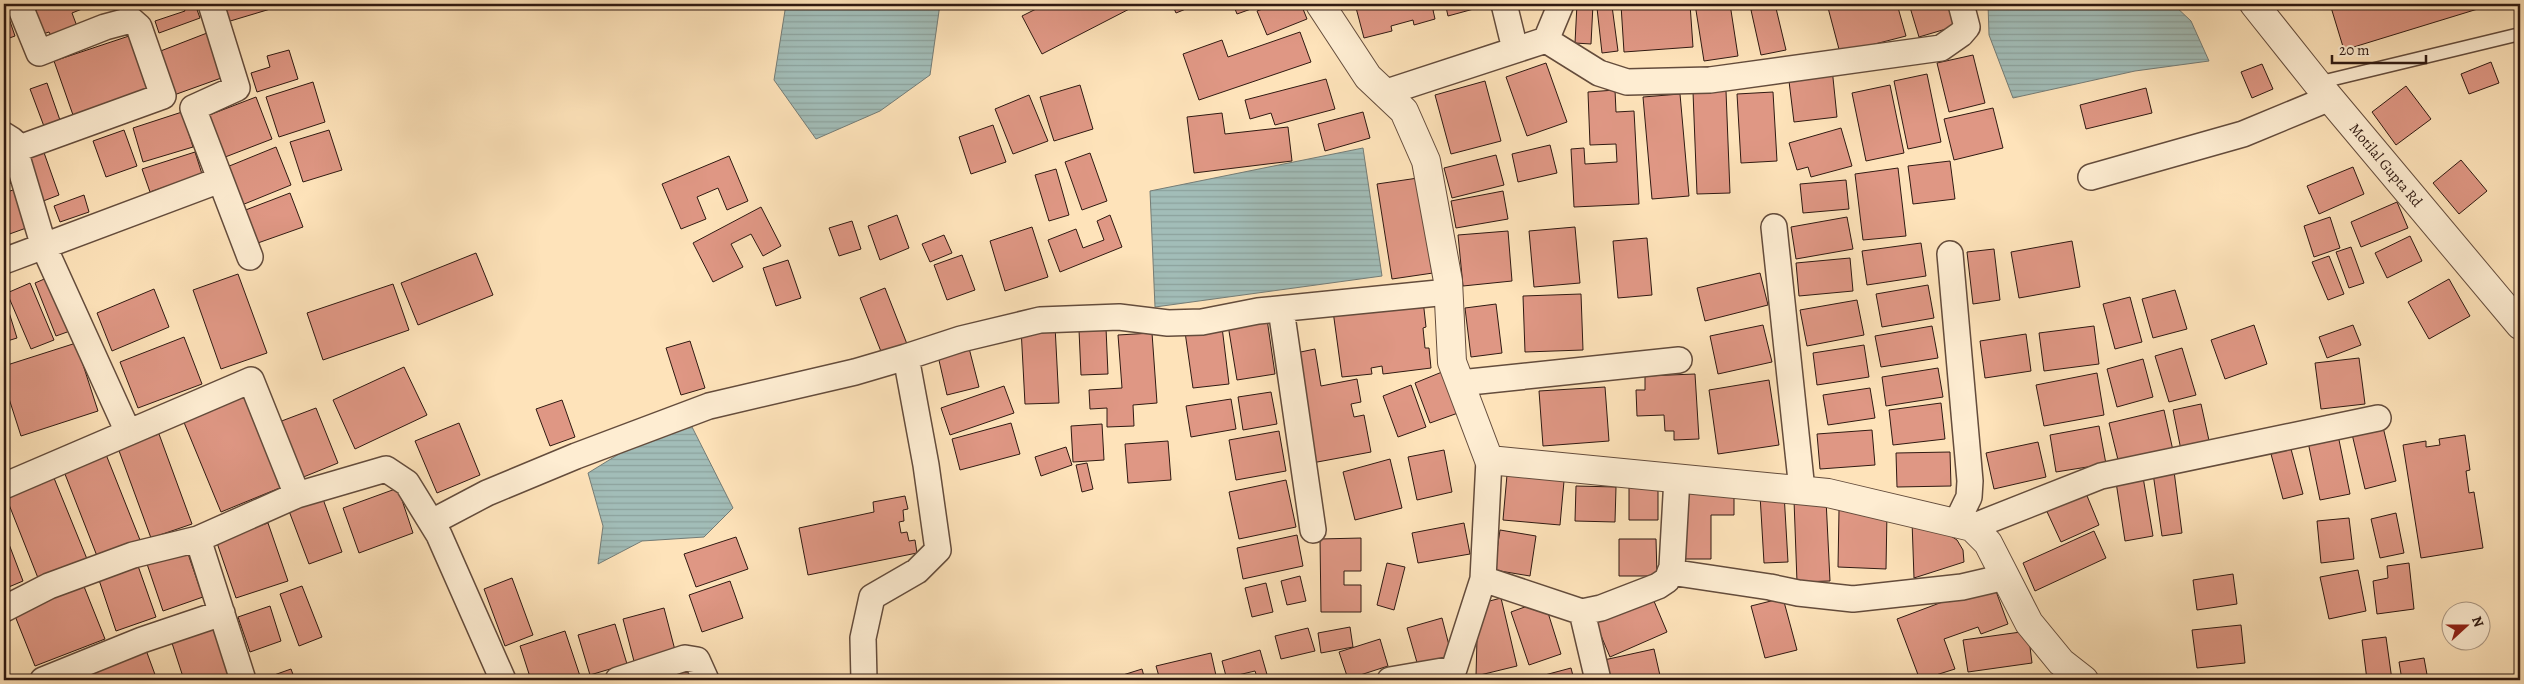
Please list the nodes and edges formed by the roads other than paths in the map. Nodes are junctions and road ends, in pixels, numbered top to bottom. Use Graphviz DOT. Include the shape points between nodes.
graph roads {
  1 [pos="20,4"];
  2 [pos="211,4"];
  3 [pos="1320,4"];
  4 [pos="1504,4"];
  5 [pos="1562,4"];
  6 [pos="1961,4"];
  7 [pos="2254,4"];
  8 [pos="2520,34"];
  9 [pos="1546,40"];
  10 [pos="1515,49"];
  11 [pos="2324,91"];
  12 [pos="1384,93"];
  13 [pos="9,143"];
  14 [pos="2091,177"];
  15 [pos="220,180"];
  16 [pos="1774,227"];
  17 [pos="44,247"];
  18 [pos="1950,254"];
  19 [pos="250,257"];
  20 [pos="4,261"];
  21 [pos="1448,292"];
  22 [pos="1281,309"];
  23 [pos="2520,325"];
  24 [pos="906,357"];
  25 [pos="1679,360"];
  26 [pos="1460,383"];
  27 [pos="2378,418"];
  28 [pos="128,432"];
  29 [pos="1489,460"];
  30 [pos="1677,478"];
  31 [pos="4,486"];
  32 [pos="1802,490"];
  33 [pos="297,495"];
  34 [pos="432,522"];
  35 [pos="1964,526"];
  36 [pos="1313,530"];
  37 [pos="198,539"];
  38 [pos="1670,572"];
  39 [pos="2005,576"];
  40 [pos="1483,579"];
  41 [pos="4,609"];
  42 [pos="1582,612"];
  43 [pos="222,613"];
  44 [pos="77,674"];
  45 [pos="1456,675"];
  46 [pos="495,678"];
  47 [pos="43,680"];
  48 [pos="243,680"];
  49 [pos="618,680"];
  50 [pos="706,680"];
  51 [pos="864,680"];
  52 [pos="1390,680"];
  53 [pos="1598,680"];
  54 [pos="2084,680"];
  1 -- 13 [label="street" via="39,53 130,20 138,27 163,96"];
  2 -- 15 [label="street" via="237,88 192,108"];
  3 -- 12 [label="street" via="1368,77"];
  4 -- 10 [label="street"];
  5 -- 9 [label="street"];
  6 -- 9 [label="street" via="1966,27 1962,34 1941,48 1710,80 1627,82 1599,73"];
  7 -- 11 [label="street, Motilal Gupta Rd"];
  8 -- 11 [label="lane"];
  9 -- 10 [label="street"];
  10 -- 12 [label="street"];
  11 -- 14 [label="street" via="2243,134"];
  11 -- 23 [label="street, Motilal Gupta Rd"];
  12 -- 21 [label="street" via="1404,111 1426,161"];
  13 -- 17 [label="street"];
  15 -- 17 [label="street"];
  15 -- 19 [label="street"];
  16 -- 32 [label="street"];
  17 -- 20 [label="street"];
  17 -- 28 [label="street"];
  18 -- 35 [label="street" via="1970,481"];
  21 -- 22 [label="street"];
  21 -- 26 [label="street" via="1452,362"];
  22 -- 24 [label="street" via="1168,324 1119,317 1040,320 961,339"];
  22 -- 36 [label="street"];
  24 -- 34 [label="street" via="709,406 487,493"];
  24 -- 51 [label="street" via="938,550 916,571 872,596 863,638"];
  25 -- 26 [label="street"];
  26 -- 29 [label="street"];
  27 -- 35 [label="street" via="2101,476"];
  28 -- 31 [label="street"];
  28 -- 33 [label="street" via="251,380"];
  29 -- 30 [label="street"];
  29 -- 40 [label="street"];
  30 -- 32 [label="street"];
  30 -- 38 [label="street"];
  32 -- 35 [label="street" via="1828,493"];
  33 -- 34 [label="street" via="386,469 407,483"];
  33 -- 37 [label="street"];
  34 -- 46 [label="street"];
  35 -- 39 [label="street" via="1988,543"];
  37 -- 41 [label="street" via="124,558 49,586"];
  37 -- 43 [label="street"];
  38 -- 39 [label="street" via="1770,586 1798,594 1853,599 1962,587"];
  38 -- 42 [label="street" via="1667,580 1658,586"];
  39 -- 54 [label="street" via="2029,623 2061,662"];
  40 -- 42 [label="street"];
  40 -- 45 [label="street"];
  42 -- 53 [label="street"];
  43 -- 44 [label="street"];
  43 -- 48 [label="street"];
  44 -- 47 [label="street"];
  45 -- 52 [label="street"];
  49 -- 50 [label="street" via="686,658 697,660"];
}
